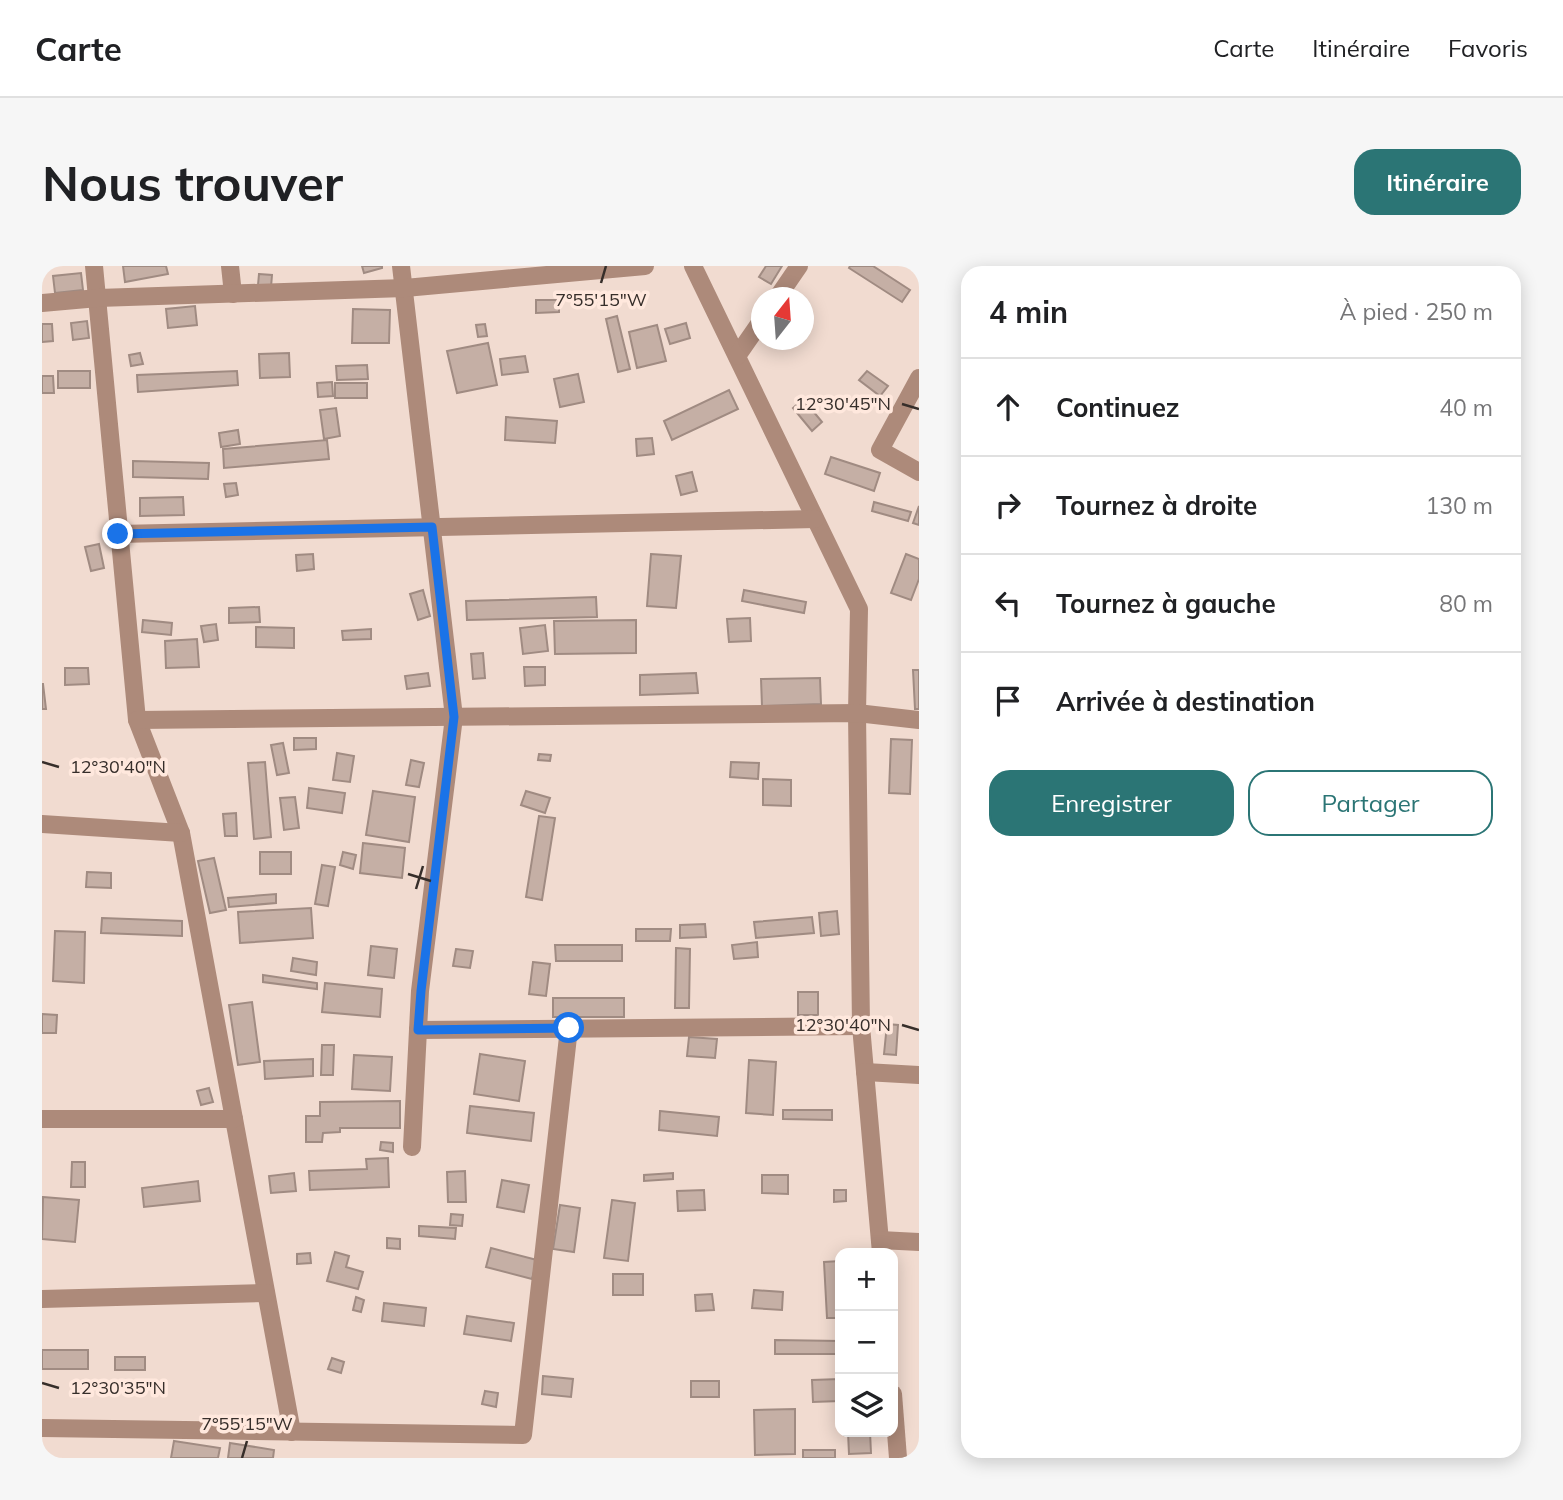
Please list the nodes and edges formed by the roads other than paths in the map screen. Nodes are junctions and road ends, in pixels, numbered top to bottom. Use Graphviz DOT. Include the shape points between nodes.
graph roads {
  1 [pos="94,266"];
  2 [pos="230,266"];
  3 [pos="401,266"];
  4 [pos="645,266"];
  5 [pos="693,266"];
  6 [pos="799,266"];
  7 [pos="785,287"];
  8 [pos="405,288"];
  9 [pos="233,294"];
  10 [pos="98,298"];
  11 [pos="42,303"];
  12 [pos="751,335"];
  13 [pos="737,356"];
  14 [pos="919,379"];
  15 [pos="919,472"];
  16 [pos="815,519"];
  17 [pos="432,527"];
  18 [pos="118,534"];
  19 [pos="857,713"];
  20 [pos="454,717"];
  21 [pos="137,720"];
  22 [pos="919,720"];
  23 [pos="42,824"];
  24 [pos="181,833"];
  25 [pos="861,1026"];
  26 [pos="569,1028"];
  27 [pos="418,1030"];
  28 [pos="865,1072"];
  29 [pos="919,1074"];
  30 [pos="42,1119"];
  31 [pos="234,1119"];
  32 [pos="412,1147"];
  33 [pos="919,1242"];
  34 [pos="880,1246"];
  35 [pos="266,1293"];
  36 [pos="42,1299"];
  37 [pos="42,1428"];
  38 [pos="292,1432"];
  39 [pos="896,1437"];
  40 [pos="898,1458"];
  1 -- 10 [label="street"];
  2 -- 9 [label="street"];
  3 -- 8 [label="street"];
  4 -- 8 [label="street"];
  5 -- 13 [label="street"];
  6 -- 7 [label="street"];
  8 -- 9 [label="street"];
  8 -- 17 [label="street"];
  9 -- 10 [label="street"];
  10 -- 11 [label="street"];
  10 -- 18 [label="street"];
  12 -- 13 [label="street"];
  13 -- 16 [label="street"];
  14 -- 15 [label="street" via="880,450"];
  16 -- 17 [label="street"];
  16 -- 19 [label="street" via="859,609"];
  17 -- 18 [label="street"];
  17 -- 20 [label="street"];
  18 -- 21 [label="street"];
  19 -- 20 [label="street"];
  19 -- 22 [label="street"];
  19 -- 25 [label="street"];
  20 -- 21 [label="street"];
  20 -- 27 [label="street"];
  21 -- 24 [label="street"];
  23 -- 24 [label="street"];
  24 -- 31 [label="street"];
  25 -- 26 [label="street"];
  25 -- 28 [label="street"];
  26 -- 27 [label="street"];
  26 -- 38 [label="street" via="523,1435"];
  27 -- 32 [label="street"];
  28 -- 29 [label="street"];
  28 -- 34 [label="street"];
  30 -- 31 [label="street"];
  31 -- 35 [label="street"];
  33 -- 34 [label="street"];
  35 -- 36 [label="street"];
  35 -- 38 [label="street"];
  37 -- 38 [label="street"];
  39 -- 40 [label="street"];
}
